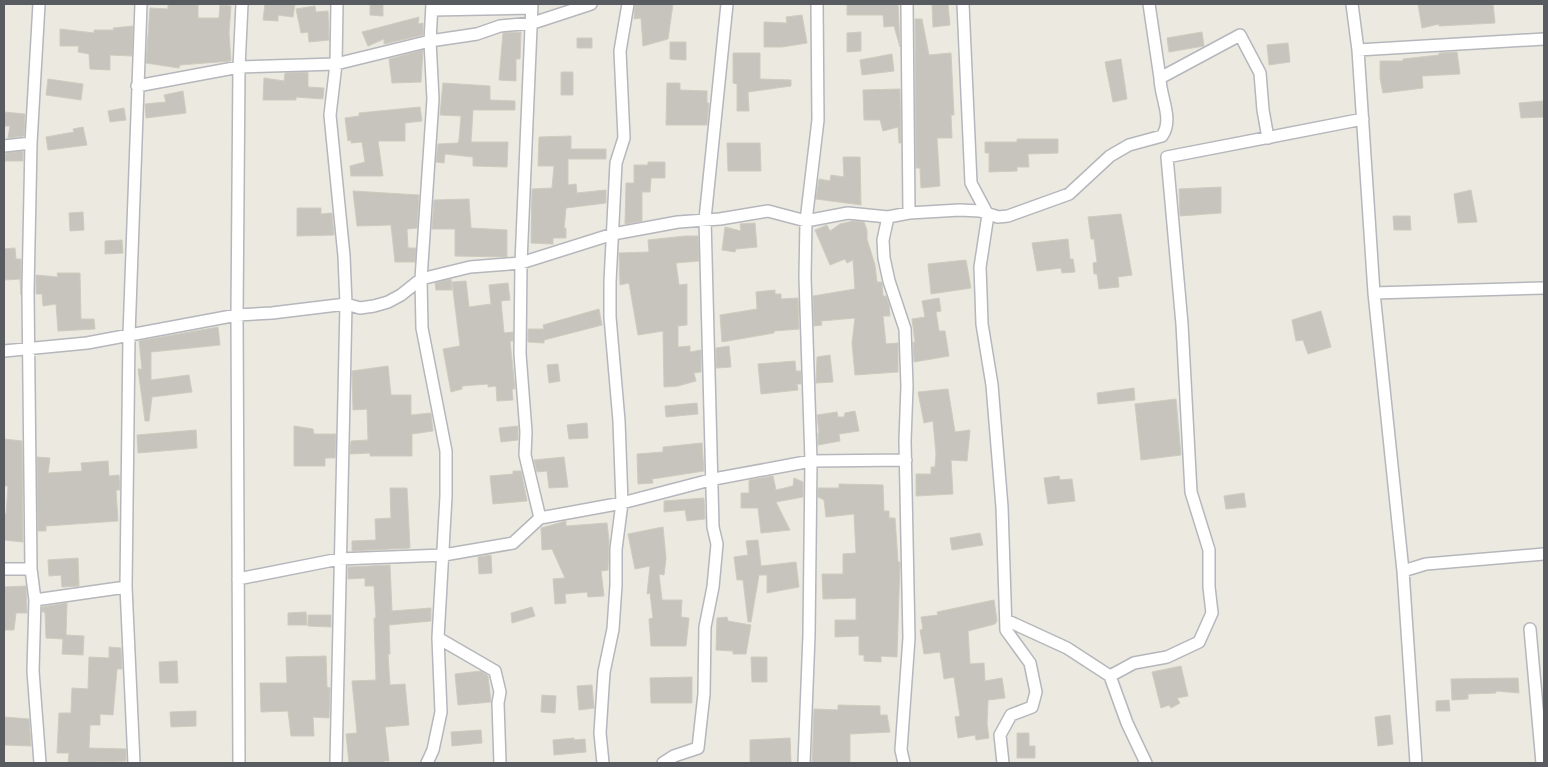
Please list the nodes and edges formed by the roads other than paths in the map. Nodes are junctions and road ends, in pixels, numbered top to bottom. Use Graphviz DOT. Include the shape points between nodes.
graph roads {
  1 [pos="39,4"];
  2 [pos="140,4"];
  3 [pos="242,4"];
  4 [pos="337,4"];
  5 [pos="591,4"];
  6 [pos="628,4"];
  7 [pos="727,4"];
  8 [pos="817,4"];
  9 [pos="907,4"];
  10 [pos="963,4"];
  11 [pos="1149,4"];
  12 [pos="1352,4"];
  13 [pos="532,6"];
  14 [pos="432,7"];
  15 [pos="533,23"];
  16 [pos="1544,39"];
  17 [pos="430,41"];
  18 [pos="1358,50"];
  19 [pos="336,64"];
  20 [pos="239,67"];
  21 [pos="1160,78"];
  22 [pos="137,86"];
  23 [pos="1363,119"];
  24 [pos="1268,138"];
  25 [pos="31,143"];
  26 [pos="4,146"];
  27 [pos="909,213"];
  28 [pos="988,215"];
  29 [pos="888,217"];
  30 [pos="705,219"];
  31 [pos="806,221"];
  32 [pos="613,234"];
  33 [pos="521,264"];
  34 [pos="421,279"];
  35 [pos="1544,288"];
  36 [pos="1374,294"];
  37 [pos="346,304"];
  38 [pos="237,315"];
  39 [pos="129,335"];
  40 [pos="30,349"];
  41 [pos="4,351"];
  42 [pos="906,460"];
  43 [pos="811,461"];
  44 [pos="714,478"];
  45 [pos="622,503"];
  46 [pos="540,518"];
  47 [pos="1544,554"];
  48 [pos="444,555"];
  49 [pos="339,559"];
  50 [pos="4,568"];
  51 [pos="32,569"];
  52 [pos="1402,570"];
  53 [pos="238,578"];
  54 [pos="126,587"];
  55 [pos="35,600"];
  56 [pos="1006,620"];
  57 [pos="1530,628"];
  58 [pos="438,638"];
  59 [pos="1110,676"];
  60 [pos="40,763"];
  61 [pos="134,763"];
  62 [pos="240,763"];
  63 [pos="336,763"];
  64 [pos="427,763"];
  65 [pos="500,763"];
  66 [pos="603,763"];
  67 [pos="664,763"];
  68 [pos="804,763"];
  69 [pos="904,763"];
  70 [pos="1003,763"];
  71 [pos="1146,763"];
  72 [pos="1416,763"];
  73 [pos="1542,763"];
  1 -- 25 [label="street"];
  2 -- 22 [label="street"];
  3 -- 20 [label="street"];
  4 -- 19 [label="street"];
  5 -- 15 [label="street"];
  6 -- 32 [label="street" via="620,51 624,138 616,163"];
  7 -- 30 [label="street"];
  8 -- 31 [label="street" via="818,120"];
  9 -- 27 [label="street"];
  10 -- 28 [label="street" via="971,183"];
  11 -- 21 [label="street"];
  12 -- 18 [label="street"];
  13 -- 14 [label="street"];
  13 -- 15 [label="street"];
  14 -- 17 [label="street"];
  15 -- 17 [label="street" via="500,26 477,34"];
  15 -- 33 [label="street"];
  16 -- 18 [label="street"];
  17 -- 19 [label="street"];
  17 -- 34 [label="street" via="433,99"];
  18 -- 23 [label="street"];
  19 -- 20 [label="street"];
  19 -- 37 [label="street" via="330,114"];
  20 -- 22 [label="street"];
  20 -- 38 [label="street"];
  21 -- 24 [label="street" via="1240,35 1260,73"];
  21 -- 28 [label="street" via="1168,122 1162,136 1129,145 1110,156 1069,194 1024,213 998,217"];
  22 -- 39 [label="street"];
  23 -- 24 [label="street"];
  23 -- 36 [label="street"];
  24 -- 59 [label="street" via="1167,157 1182,324 1191,492 1209,550 1212,613 1199,642 1167,657 1134,663"];
  25 -- 26 [label="street"];
  25 -- 40 [label="street"];
  27 -- 28 [label="street" via="960,210 980,211"];
  27 -- 29 [label="street"];
  28 -- 56 [label="street" via="980,267 982,324 992,385 1002,507"];
  29 -- 31 [label="street" via="848,213"];
  29 -- 42 [label="street" via="883,240 884,258 905,329"];
  30 -- 31 [label="street" via="768,210"];
  30 -- 32 [label="street"];
  30 -- 44 [label="street"];
  31 -- 43 [label="street"];
  32 -- 33 [label="street"];
  32 -- 45 [label="street" via="610,317"];
  33 -- 34 [label="street" via="470,267"];
  33 -- 46 [label="street" via="520,354 525,455"];
  34 -- 37 [label="street" via="388,302 360,308"];
  34 -- 48 [label="street" via="425,345 446,451"];
  35 -- 36 [label="street"];
  36 -- 52 [label="street"];
  37 -- 38 [label="street"];
  37 -- 49 [label="street"];
  38 -- 39 [label="street"];
  38 -- 53 [label="street"];
  39 -- 40 [label="street"];
  39 -- 54 [label="street"];
  40 -- 41 [label="street"];
  40 -- 51 [label="street"];
  42 -- 43 [label="street"];
  42 -- 69 [label="street" via="909,638 901,750"];
  43 -- 44 [label="street"];
  43 -- 68 [label="street"];
  44 -- 45 [label="street"];
  44 -- 67 [label="street" via="713,528 717,544 705,627 704,694 698,748"];
  45 -- 46 [label="street"];
  45 -- 66 [label="street" via="616,549 613,629 604,672 600,732"];
  46 -- 48 [label="street" via="513,543"];
  47 -- 52 [label="street" via="1426,564"];
  48 -- 49 [label="street"];
  48 -- 58 [label="street"];
  49 -- 53 [label="street"];
  49 -- 63 [label="street"];
  50 -- 51 [label="street"];
  51 -- 55 [label="street"];
  52 -- 72 [label="street"];
  53 -- 62 [label="street"];
  54 -- 55 [label="street"];
  54 -- 61 [label="street"];
  55 -- 60 [label="street" via="33,671"];
  56 -- 59 [label="street" via="1067,648"];
  56 -- 70 [label="street" via="1006,630 1030,663 1036,692 1032,707 1011,715 1000,735"];
  57 -- 73 [label="street"];
  58 -- 64 [label="street" via="441,712"];
  58 -- 65 [label="street" via="495,671 500,692"];
  59 -- 71 [label="street"];
}
